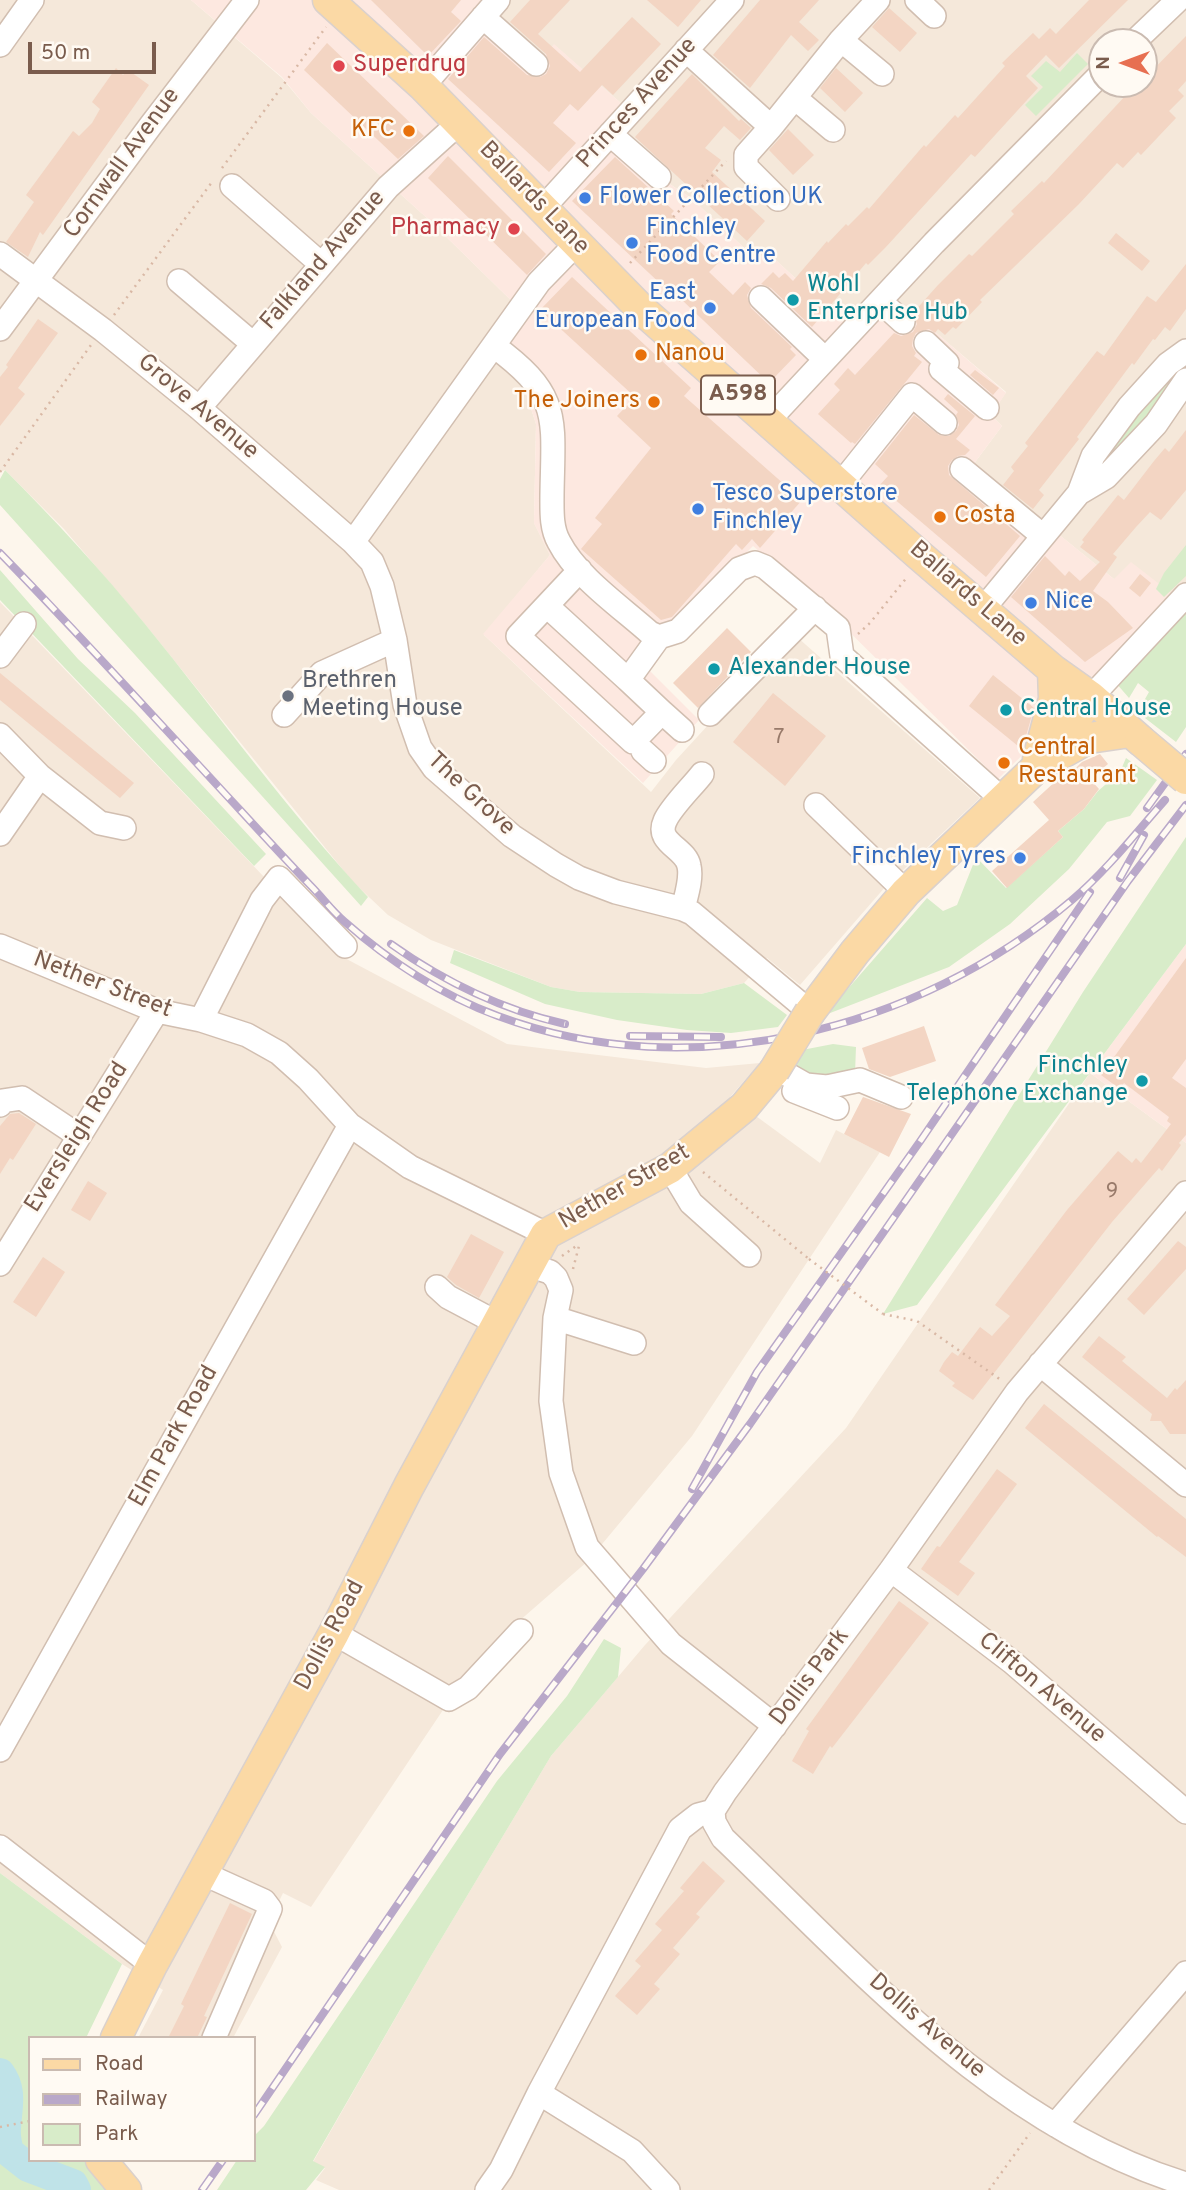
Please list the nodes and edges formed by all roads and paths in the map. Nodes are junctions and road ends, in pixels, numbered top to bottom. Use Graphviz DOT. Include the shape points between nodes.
graph roads {
  1 [pos="32,0"];
  2 [pos="247,0"];
  3 [pos="328,0"];
  4 [pos="732,0"];
  5 [pos="878,0"];
  6 [pos="917,0"];
  7 [pos="1178,0"];
  8 [pos="492,5"];
  9 [pos="934,16"];
  10 [pos="1149,28"];
  11 [pos="841,40"];
  12 [pos="0,45"];
  13 [pos="686,50"];
  14 [pos="536,64"];
  15 [pos="882,74"];
  16 [pos="423,86"];
  17 [pos="1088,87"];
  18 [pos="795,98"];
  19 [pos="460,123"];
  20 [pos="771,127"];
  21 [pos="833,130"];
  22 [pos="610,134"];
  23 [pos="746,155"];
  24 [pos="659,177"];
  25 [pos="232,186"];
  26 [pos="778,199"];
  27 [pos="543,208"];
  28 [pos="576,244"];
  29 [pos="0,254"];
  30 [pos="321,264"];
  31 [pos="36,281"];
  32 [pos="179,281"];
  33 [pos="613,281"];
  34 [pos="761,298"];
  35 [pos="880,301"];
  36 [pos="903,323"];
  37 [pos="0,329"];
  38 [pos="103,330"];
  39 [pos="252,343"];
  40 [pos="926,344"];
  41 [pos="494,346"];
  42 [pos="1186,351"];
  43 [pos="825,359"];
  44 [pos="1186,380"];
  45 [pos="199,408"];
  46 [pos="987,408"];
  47 [pos="768,421"];
  48 [pos="945,423"];
  49 [pos="962,468"];
  50 [pos="0,472"];
  51 [pos="840,485"];
  52 [pos="1079,493"];
  53 [pos="1043,536"];
  54 [pos="353,542"];
  55 [pos="919,555"];
  56 [pos="580,570"];
  57 [pos="1186,595"];
  58 [pos="547,606"];
  59 [pos="815,608"];
  60 [pos="983,609"];
  61 [pos="24,624"];
  62 [pos="838,628"];
  63 [pos="659,637"];
  64 [pos="395,640"];
  65 [pos="0,656"];
  66 [pos="1053,670"];
  67 [pos="628,680"];
  68 [pos="1091,697"];
  69 [pos="710,714"];
  70 [pos="284,715"];
  71 [pos="0,735"];
  72 [pos="1135,736"];
  73 [pos="1035,769"];
  74 [pos="702,774"];
  75 [pos="40,776"];
  76 [pos="1186,779"];
  77 [pos="1003,800"];
  78 [pos="816,805"];
  79 [pos="124,828"];
  80 [pos="0,834"];
  81 [pos="906,892"];
  82 [pos="683,909"];
  83 [pos="0,946"];
  84 [pos="345,946"];
  85 [pos="157,1011"];
  86 [pos="810,1012"];
  87 [pos="201,1020"];
  88 [pos="773,1072"];
  89 [pos="901,1097"];
  90 [pos="0,1105"];
  91 [pos="837,1108"];
  92 [pos="350,1125"];
  93 [pos="79,1136"];
  94 [pos="677,1162"];
  95 [pos="1186,1193"];
  96 [pos="598,1206"];
  97 [pos="580,1242"];
  98 [pos="554,1245"];
  99 [pos="749,1255"];
  100 [pos="0,1264"];
  101 [pos="528,1265"];
  102 [pos="437,1287"];
  103 [pos="561,1290"];
  104 [pos="555,1318"];
  105 [pos="497,1323"];
  106 [pos="634,1343"];
  107 [pos="1040,1364"];
  108 [pos="1017,1392"];
  109 [pos="1186,1485"];
  110 [pos="891,1570"];
  111 [pos="521,1631"];
  112 [pos="334,1633"];
  113 [pos="775,1726"];
  114 [pos="0,1750"];
  115 [pos="713,1811"];
  116 [pos="1186,1812"];
  117 [pos="0,1847"];
  118 [pos="202,1872"];
  119 [pos="152,1965"];
  120 [pos="1186,1973"];
  121 [pos="117,2036"];
  122 [pos="215,2036"];
  123 [pos="539,2093"];
  124 [pos="28,2121"];
  125 [pos="1049,2121"];
  126 [pos="0,2127"];
  127 [pos="103,2162"];
  128 [pos="1186,2184"];
  129 [pos="126,2190"];
  130 [pos="487,2190"];
  131 [pos="668,2190"];
  132 [pos="989,2190"];
  1 -- 12 [label="street"];
  2 -- 31 [label="street, Cornwall Avenue"];
  3 -- 16 [label="main road, Ballards Lane / A598"];
  4 -- 13 [label="street, Princes Avenue"];
  5 -- 11 [label="street"];
  6 -- 9 [label="street"];
  7 -- 10 [label="street"];
  8 -- 14 [label="street"];
  8 -- 16 [label="street"];
  11 -- 15 [label="street"];
  11 -- 18 [label="street"];
  13 -- 20 [label="street"];
  13 -- 22 [label="street, Princes Avenue"];
  16 -- 19 [label="main road, Ballards Lane / A598"];
  17 -- 35 [label="street"];
  18 -- 20 [label="street"];
  18 -- 21 [label="street"];
  19 -- 27 [label="main road, Ballards Lane / A598"];
  19 -- 30 [label="street, Falkland Avenue" via="388,187"];
  20 -- 23 [label="street"];
  22 -- 24 [label="street"];
  22 -- 27 [label="street, Princes Avenue"];
  23 -- 26 [label="street" via="746,166"];
  23 -- 33 [label="path" via="729,158"];
  25 -- 30 [label="street"];
  27 -- 28 [label="main road, Ballards Lane / A598"];
  28 -- 33 [label="main road, Ballards Lane / A598"];
  28 -- 41 [label="street" via="539,282"];
  29 -- 31 [label="street, Grove Avenue"];
  30 -- 39 [label="street, Falkland Avenue"];
  31 -- 37 [label="street, Cornwall Avenue"];
  31 -- 38 [label="street, Grove Avenue"];
  32 -- 39 [label="street"];
  33 -- 47 [label="main road, Ballards Lane / A598"];
  34 -- 43 [label="street"];
  35 -- 36 [label="street"];
  35 -- 43 [label="street"];
  38 -- 45 [label="street, Grove Avenue"];
  38 -- 50 [label="path"];
  39 -- 45 [label="street, Falkland Avenue"];
  40 -- 46 [label="street" via="947,363 941,369"];
  41 -- 54 [label="street"];
  41 -- 56 [label="street" via="542,391 552,412 551,518 558,541"];
  42 -- 52 [label="street" via="1168,363 1129,407 1093,456"];
  43 -- 47 [label="street"];
  44 -- 52 [label="street" via="1157,424 1106,477"];
  45 -- 54 [label="street, Grove Avenue"];
  47 -- 51 [label="main road, Ballards Lane / A598"];
  48 -- 51 [label="street" via="912,395"];
  49 -- 53 [label="street"];
  51 -- 55 [label="main road, Ballards Lane / A598"];
  52 -- 53 [label="street"];
  53 -- 60 [label="street"];
  54 -- 64 [label="street, The Grove" via="372,562"];
  55 -- 60 [label="main road, Ballards Lane / A598"];
  55 -- 62 [label="path" via="909,575 860,634"];
  56 -- 58 [label="street"];
  56 -- 63 [label="street"];
  57 -- 68 [label="street"];
  58 -- 67 [label="street"];
  58 -- 67 [label="street" via="518,636 643,752 669,723"];
  59 -- 62 [label="street"];
  59 -- 63 [label="street" via="765,566 755,563 739,569 678,631"];
  59 -- 69 [label="street"];
  60 -- 66 [label="main road, Ballards Lane / A598"];
  61 -- 65 [label="street"];
  62 -- 77 [label="street" via="842,656"];
  63 -- 67 [label="street"];
  64 -- 70 [label="street" via="322,673"];
  64 -- 82 [label="street, The Grove" via="405,705 420,748 434,768 512,836 579,878"];
  66 -- 68 [label="main road, Ballards Lane / A598"];
  66 -- 73 [label="main road" via="1054,699"];
  68 -- 72 [label="main road, A598"];
  68 -- 73 [label="main road, Nether Street"];
  71 -- 75 [label="street"];
  72 -- 73 [label="main road, Nether Street" via="1089,738"];
  72 -- 76 [label="main road, A598, bridge"];
  73 -- 77 [label="main road, Nether Street"];
  74 -- 82 [label="street" via="663,828 665,838 690,867"];
  75 -- 79 [label="street" via="100,824"];
  75 -- 80 [label="street"];
  77 -- 81 [label="main road, Nether Street"];
  78 -- 81 [label="street"];
  81 -- 86 [label="main road, Nether Street"];
  82 -- 86 [label="street, The Grove"];
  83 -- 85 [label="street, Nether Street"];
  84 -- 87 [label="street" via="279,878 262,900"];
  85 -- 87 [label="street, Nether Street"];
  85 -- 93 [label="street, Eversleigh Road"];
  86 -- 88 [label="main road, Nether Street, bridge"];
  87 -- 92 [label="street, Nether Street" via="247,1035 279,1053"];
  88 -- 89 [label="street" via="806,1085 827,1087 860,1080"];
  88 -- 91 [label="street" via="808,1098"];
  88 -- 94 [label="main road, Nether Street" via="744,1107"];
  90 -- 93 [label="street" via="22,1098"];
  92 -- 98 [label="street, Nether Street" via="410,1167"];
  92 -- 114 [label="street, Elm Park Road"];
  93 -- 100 [label="street, Eversleigh Road"];
  94 -- 96 [label="main road, Nether Street"];
  94 -- 99 [label="street" via="691,1203"];
  94 -- 108 [label="path, bridge" via="883,1314 916,1321"];
  95 -- 107 [label="street, Dollis Park"];
  96 -- 97 [label="path"];
  96 -- 98 [label="main road, Nether Street"];
  97 -- 98 [label="path" via="576,1248"];
  97 -- 103 [label="path" via="571,1276"];
  98 -- 101 [label="main road, Dollis Road"];
  101 -- 103 [label="street" via="550,1272"];
  101 -- 105 [label="main road, Dollis Road"];
  102 -- 105 [label="street"];
  103 -- 104 [label="street"];
  104 -- 106 [label="street"];
  104 -- 113 [label="street" via="551,1401 561,1473 587,1547 671,1644"];
  105 -- 112 [label="main road, Dollis Road"];
  107 -- 108 [label="street, Dollis Park"];
  107 -- 109 [label="street"];
  108 -- 110 [label="street, Dollis Park"];
  110 -- 113 [label="street, Dollis Park"];
  110 -- 116 [label="street, Clifton Avenue" via="1012,1662"];
  111 -- 112 [label="street" via="468,1688 449,1699"];
  112 -- 118 [label="main road, Dollis Road"];
  113 -- 115 [label="street, Dollis Park"];
  115 -- 123 [label="street, Dollis Park" via="698,1815 680,1829"];
  115 -- 125 [label="street, Dollis Avenue" via="723,1838 889,1998 978,2074"];
  117 -- 119 [label="street"];
  118 -- 119 [label="main road, Dollis Road"];
  118 -- 122 [label="street" via="264,1901 270,1909"];
  119 -- 121 [label="main road, Dollis Road"];
  120 -- 125 [label="street"];
  123 -- 130 [label="street, Dollis Park"];
  123 -- 131 [label="street" via="632,2151"];
  124 -- 126 [label="path"];
  125 -- 128 [label="street, Dollis Avenue" via="1113,2156"];
  125 -- 132 [label="path"];
  127 -- 129 [label="main road"];
}
